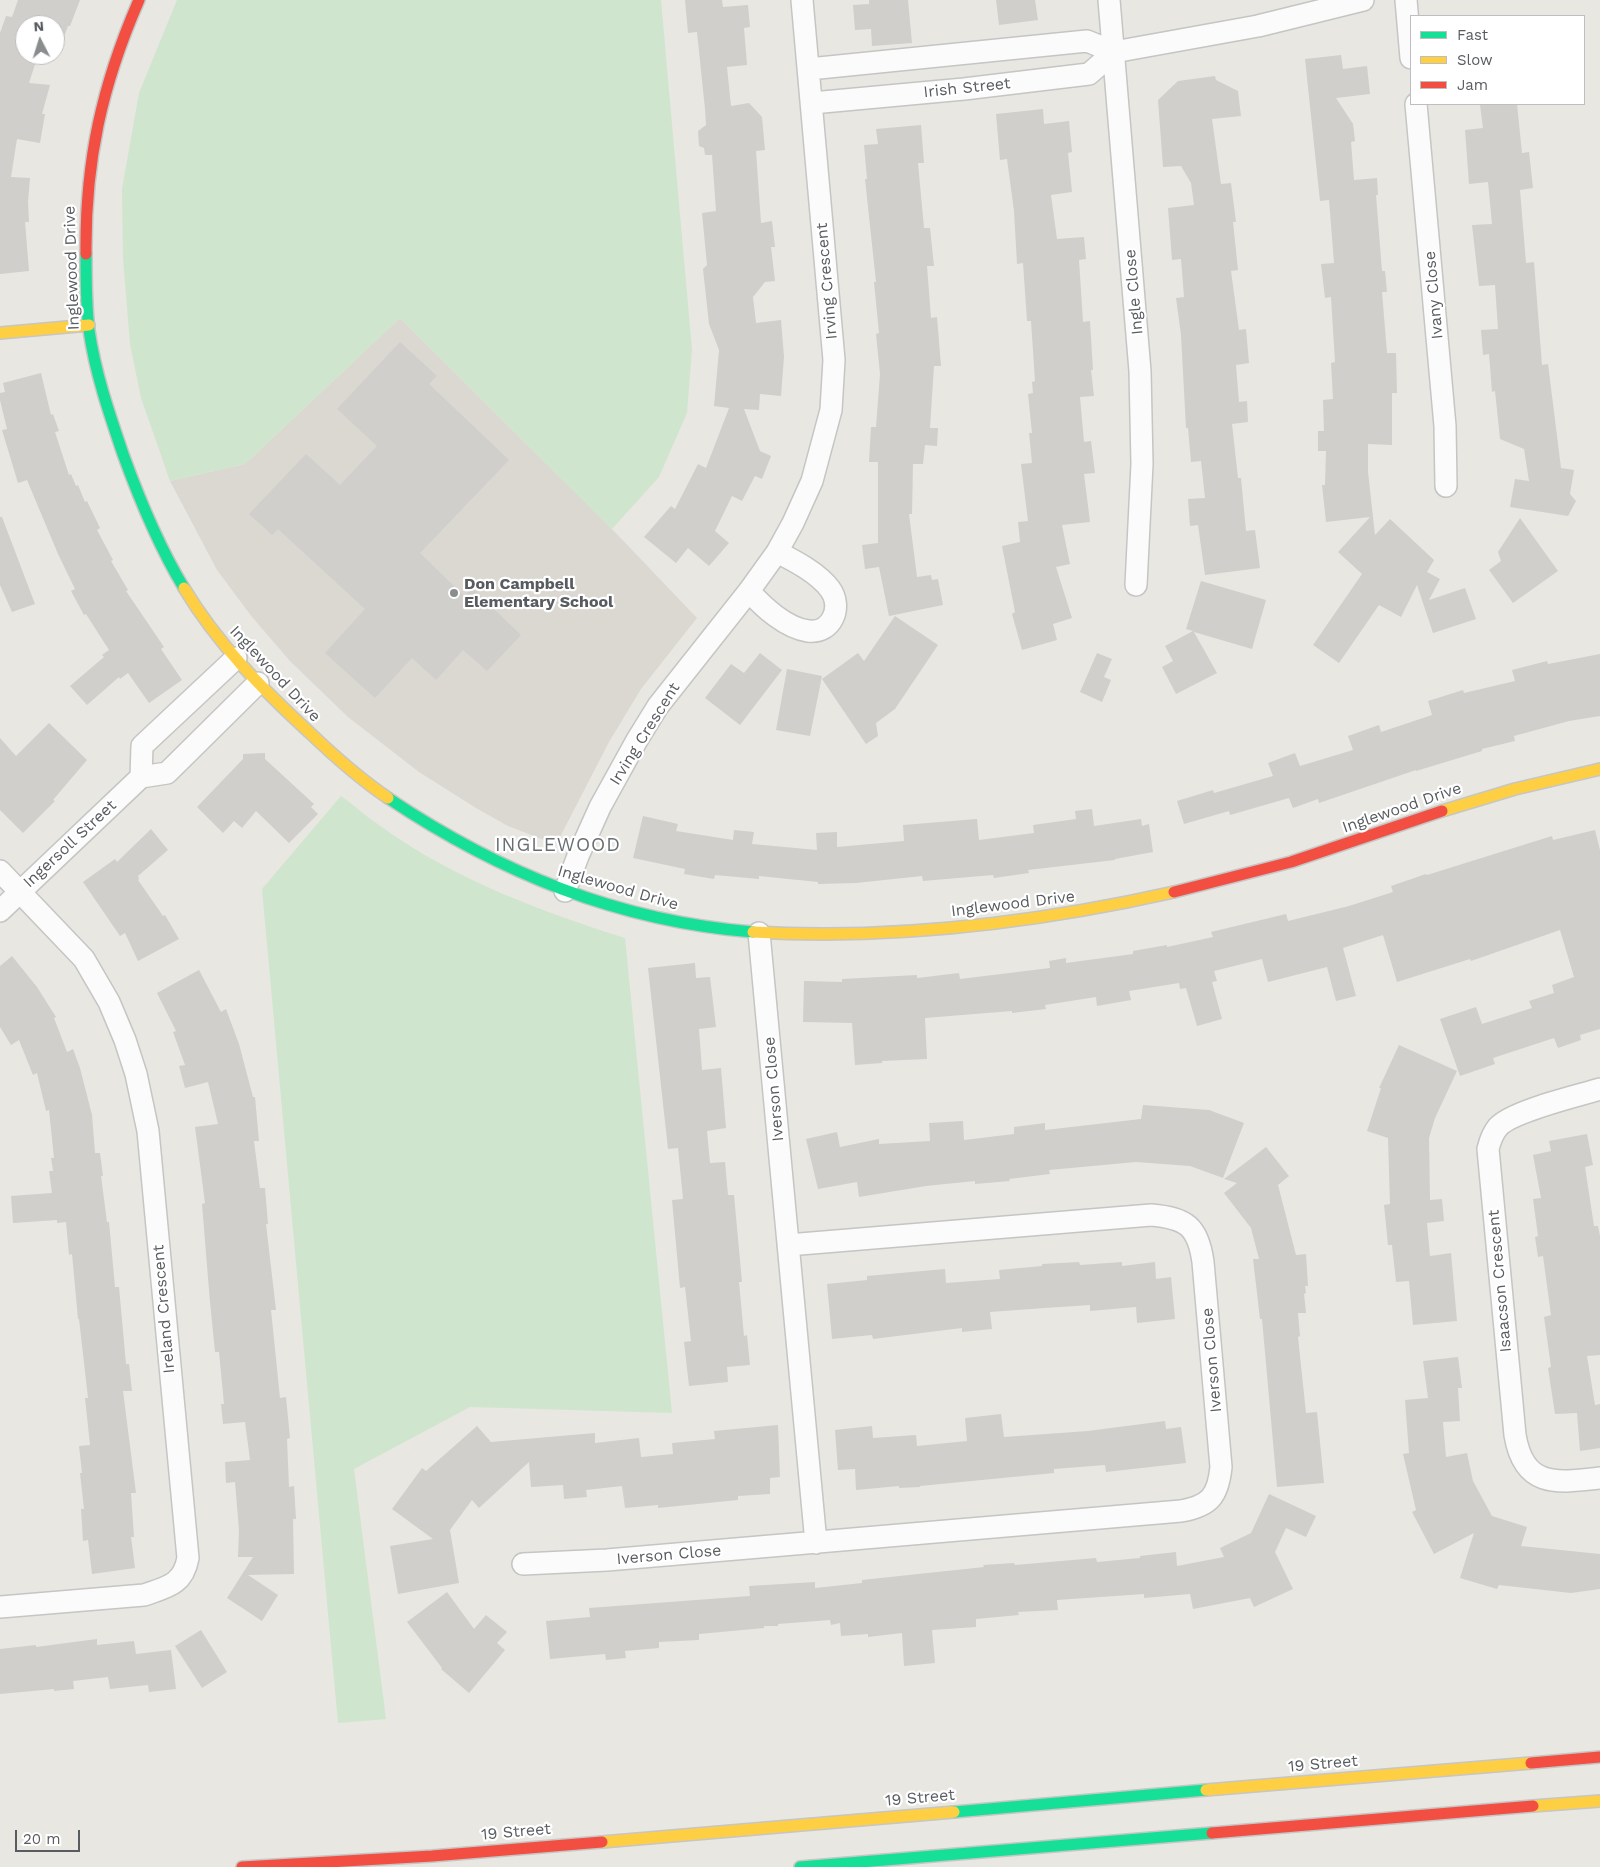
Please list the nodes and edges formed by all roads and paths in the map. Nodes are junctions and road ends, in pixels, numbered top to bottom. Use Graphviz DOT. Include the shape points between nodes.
graph roads {
  1 [pos="140,0"];
  2 [pos="802,0"];
  3 [pos="1109,0"];
  4 [pos="1363,0"];
  5 [pos="1406,0"];
  6 [pos="1410,46"];
  7 [pos="1114,52"];
  8 [pos="961,55"];
  9 [pos="809,69"];
  10 [pos="964,89"];
  11 [pos="812,103"];
  12 [pos="1416,105"];
  13 [pos="89,325"];
  14 [pos="0,333"];
  15 [pos="1446,486"];
  16 [pos="777,552"];
  17 [pos="1136,585"];
  18 [pos="749,591"];
  19 [pos="236,658"];
  20 [pos="258,683"];
  21 [pos="1600,768"];
  22 [pos="141,777"];
  23 [pos="0,870"];
  24 [pos="20,891"];
  25 [pos="566,891"];
  26 [pos="0,911"];
  27 [pos="759,933"];
  28 [pos="1600,1089"];
  29 [pos="788,1245"];
  30 [pos="1600,1478"];
  31 [pos="816,1543"];
  32 [pos="523,1564"];
  33 [pos="0,1607"];
  34 [pos="1600,1757"];
  35 [pos="1600,1801"];
  36 [pos="242,1867"];
  37 [pos="800,1867"];
  1 -- 13 [label="street, Inglewood Drive" via="106,84 86,187"];
  2 -- 9 [label="street, Irving Crescent"];
  3 -- 7 [label="street, Ingle Close"];
  4 -- 7 [label="street" via="1258,26"];
  5 -- 6 [label="street"];
  7 -- 8 [label="street, Irish Street" via="1087,41"];
  7 -- 10 [label="street, Irish Street" via="1089,74"];
  7 -- 17 [label="street, Ingle Close" via="1140,371 1142,464"];
  8 -- 9 [label="street, Irish Street"];
  8 -- 10 [label="street"];
  9 -- 11 [label="street, Irving Crescent"];
  10 -- 11 [label="street, Irish Street"];
  11 -- 16 [label="street, Irving Crescent" via="834,360 831,410 812,481"];
  12 -- 15 [label="street, Ivany Close" via="1445,426"];
  13 -- 14 [label="street"];
  13 -- 19 [label="street, Inglewood Drive" via="106,407 142,508 178,578 212,630"];
  16 -- 18 [label="street, Irving Crescent"];
  16 -- 18 [label="street" via="830,589 837,602 835,617 825,628 810,632 792,626 760,604"];
  18 -- 25 [label="street, Irving Crescent" via="658,706 637,740 600,807"];
  19 -- 20 [label="street, Inglewood Drive"];
  19 -- 22 [label="street" via="142,746"];
  20 -- 22 [label="street" via="167,773"];
  20 -- 25 [label="street, Inglewood Drive" via="327,752 395,804 508,868"];
  21 -- 27 [label="street, Inglewood Drive" via="1481,798 1308,857 1168,894 981,926 903,932"];
  22 -- 24 [label="street, Ingersoll Street"];
  23 -- 24 [label="street, Ireland Crescent"];
  24 -- 26 [label="street, Ingersoll Street"];
  24 -- 33 [label="street, Ireland Crescent" via="84,959 109,1002 136,1074 148,1131 188,1558 180,1579 144,1595"];
  25 -- 27 [label="street, Inglewood Drive" via="646,916"];
  27 -- 29 [label="street, Iverson Close"];
  28 -- 30 [label="street, Isaacson Crescent" via="1524,1112 1498,1126 1488,1149 1515,1435 1521,1460 1539,1476 1550,1480 1564,1482"];
  29 -- 31 [label="street, Iverson Close"];
  29 -- 31 [label="street, Iverson Close" via="1151,1214 1179,1219 1188,1226 1200,1247 1212,1360 1221,1467 1218,1487 1205,1505 1182,1511"];
  31 -- 32 [label="street, Iverson Close"];
  34 -- 36 [label="street, 19 Street" via="432,1856"];
  35 -- 37 [label="street"];
}
